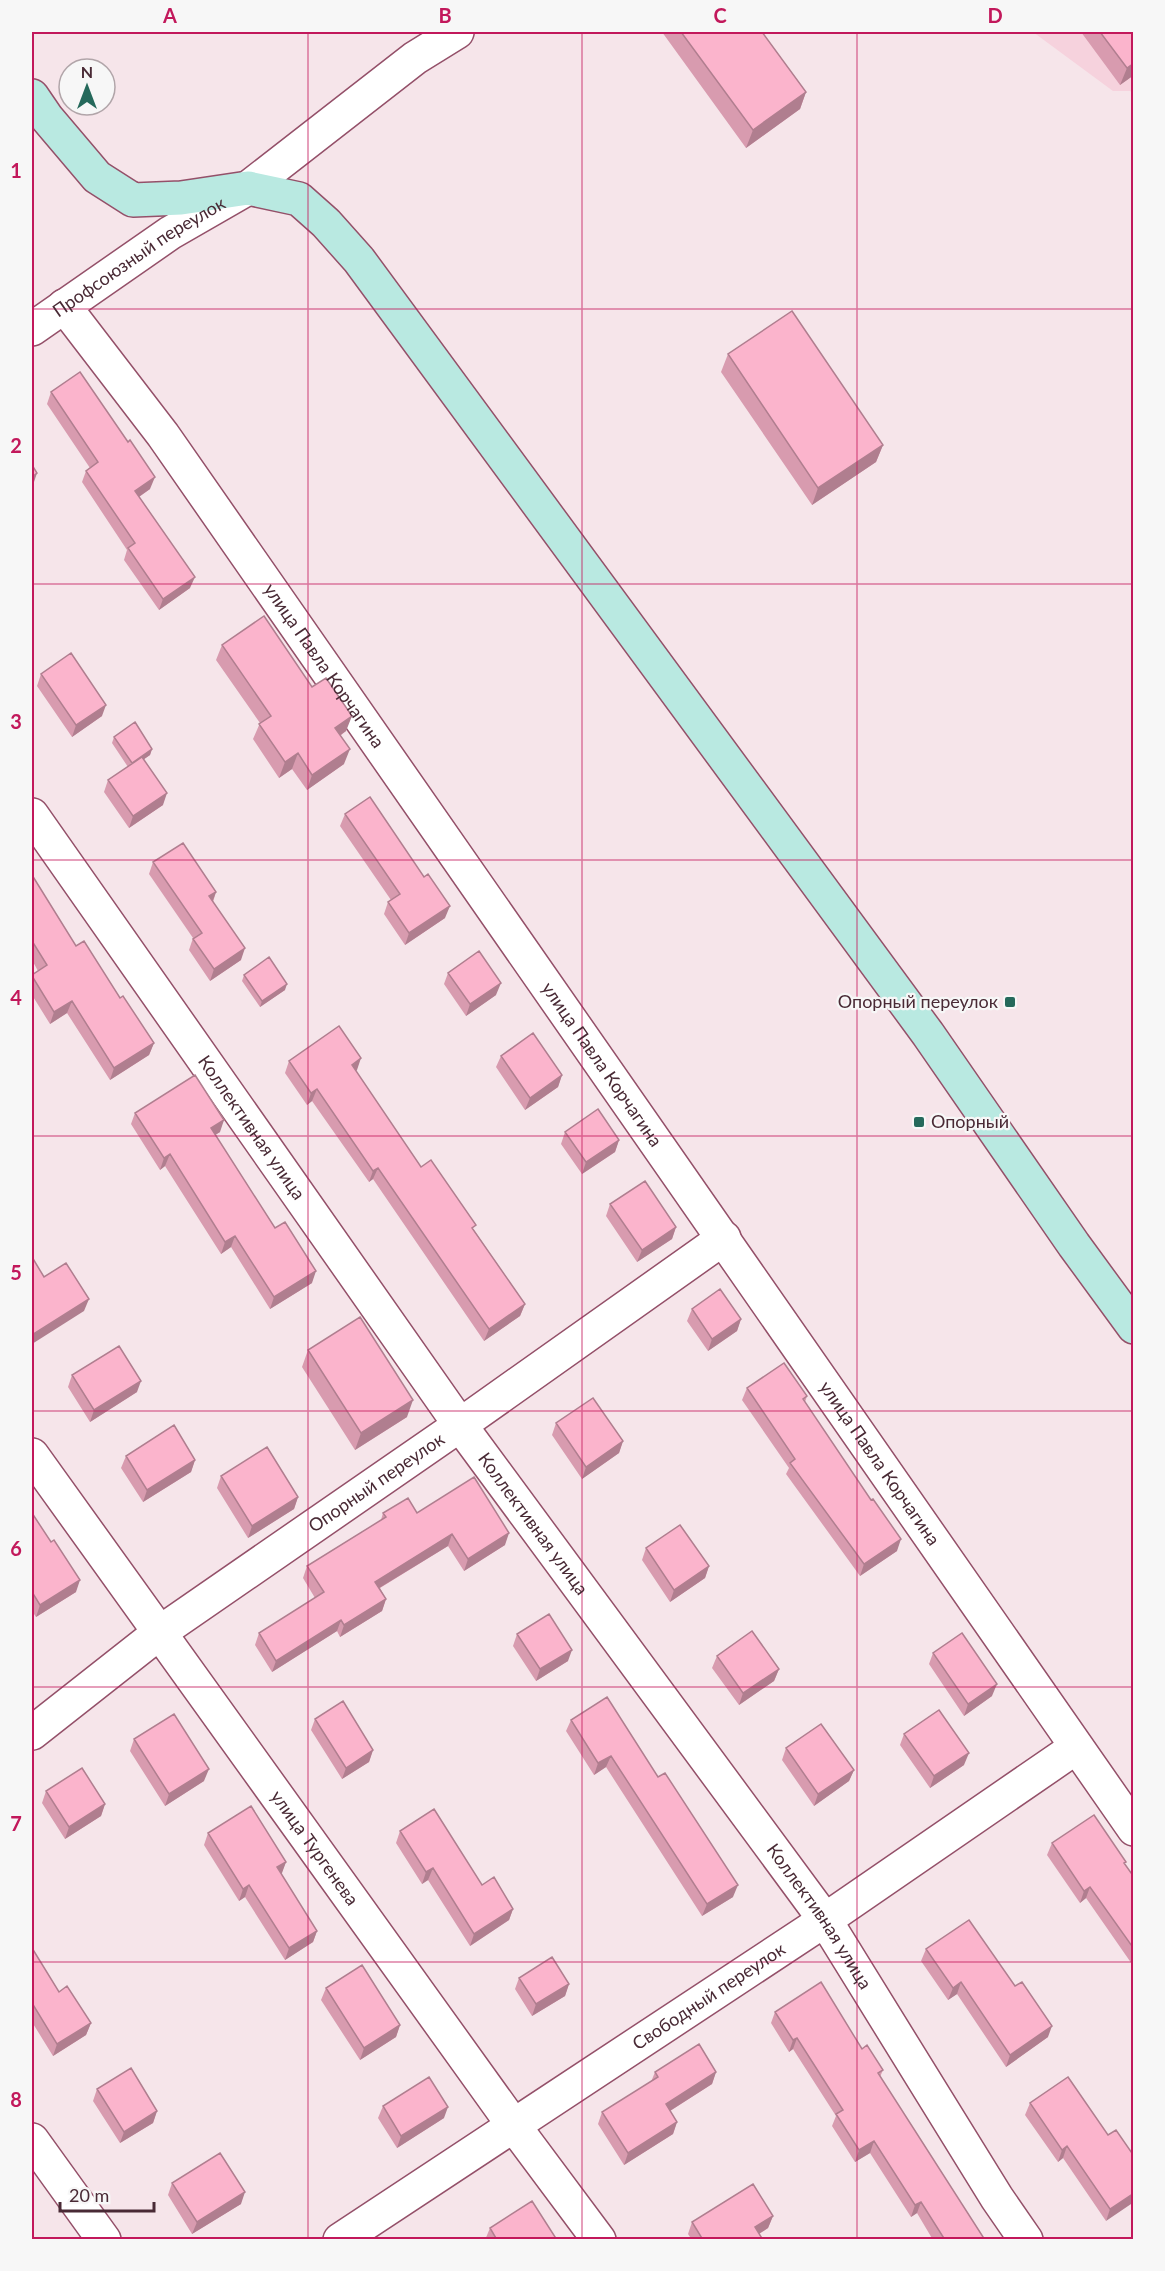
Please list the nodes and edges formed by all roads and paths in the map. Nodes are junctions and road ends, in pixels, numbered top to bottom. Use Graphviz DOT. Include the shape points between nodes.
graph roads {
  1 [pos="457,32"];
  2 [pos="39,107"];
  3 [pos="248,188"];
  4 [pos="64,306"];
  5 [pos="32,328"];
  6 [pos="32,815"];
  7 [pos="724,1238"];
  8 [pos="1134,1327"];
  9 [pos="460,1425"];
  10 [pos="32,1455"];
  11 [pos="159,1633"];
  12 [pos="32,1733"];
  13 [pos="1075,1748"];
  14 [pos="1134,1829"];
  15 [pos="825,1920"];
  16 [pos="514,2126"];
  17 [pos="32,2140"];
  18 [pos="104,2240"];
  19 [pos="340,2240"];
  20 [pos="599,2240"];
  21 [pos="1026,2240"];
  1 -- 3 [label="street, Профсоюзный переулок" via="415,58"];
  2 -- 3 [label="street" via="97,177 133,200"];
  3 -- 4 [label="street, Профсоюзный переулок" via="170,233"];
  3 -- 8 [label="street" via="299,199 359,260 928,1034"];
  4 -- 5 [label="street, Профсоюзный переулок"];
  4 -- 7 [label="street, улица Павла Корчагина" via="170,445"];
  6 -- 9 [label="street, Коллективная улица"];
  7 -- 9 [label="street, Опорный переулок"];
  7 -- 13 [label="street, улица Павла Корчагина"];
  9 -- 11 [label="street, Опорный переулок"];
  9 -- 15 [label="street, Коллективная улица"];
  10 -- 11 [label="street, улица Тургенева"];
  11 -- 12 [label="street, Опорный переулок"];
  11 -- 16 [label="street, улица Тургенева"];
  13 -- 14 [label="street, улица Павла Корчагина"];
  13 -- 15 [label="street, Свободный переулок"];
  15 -- 16 [label="street, Свободный переулок"];
  15 -- 21 [label="street, Коллективная улица"];
  16 -- 19 [label="street, Свободный переулок"];
  16 -- 20 [label="street, улица Тургенева"];
  17 -- 18 [label="street"];
}
